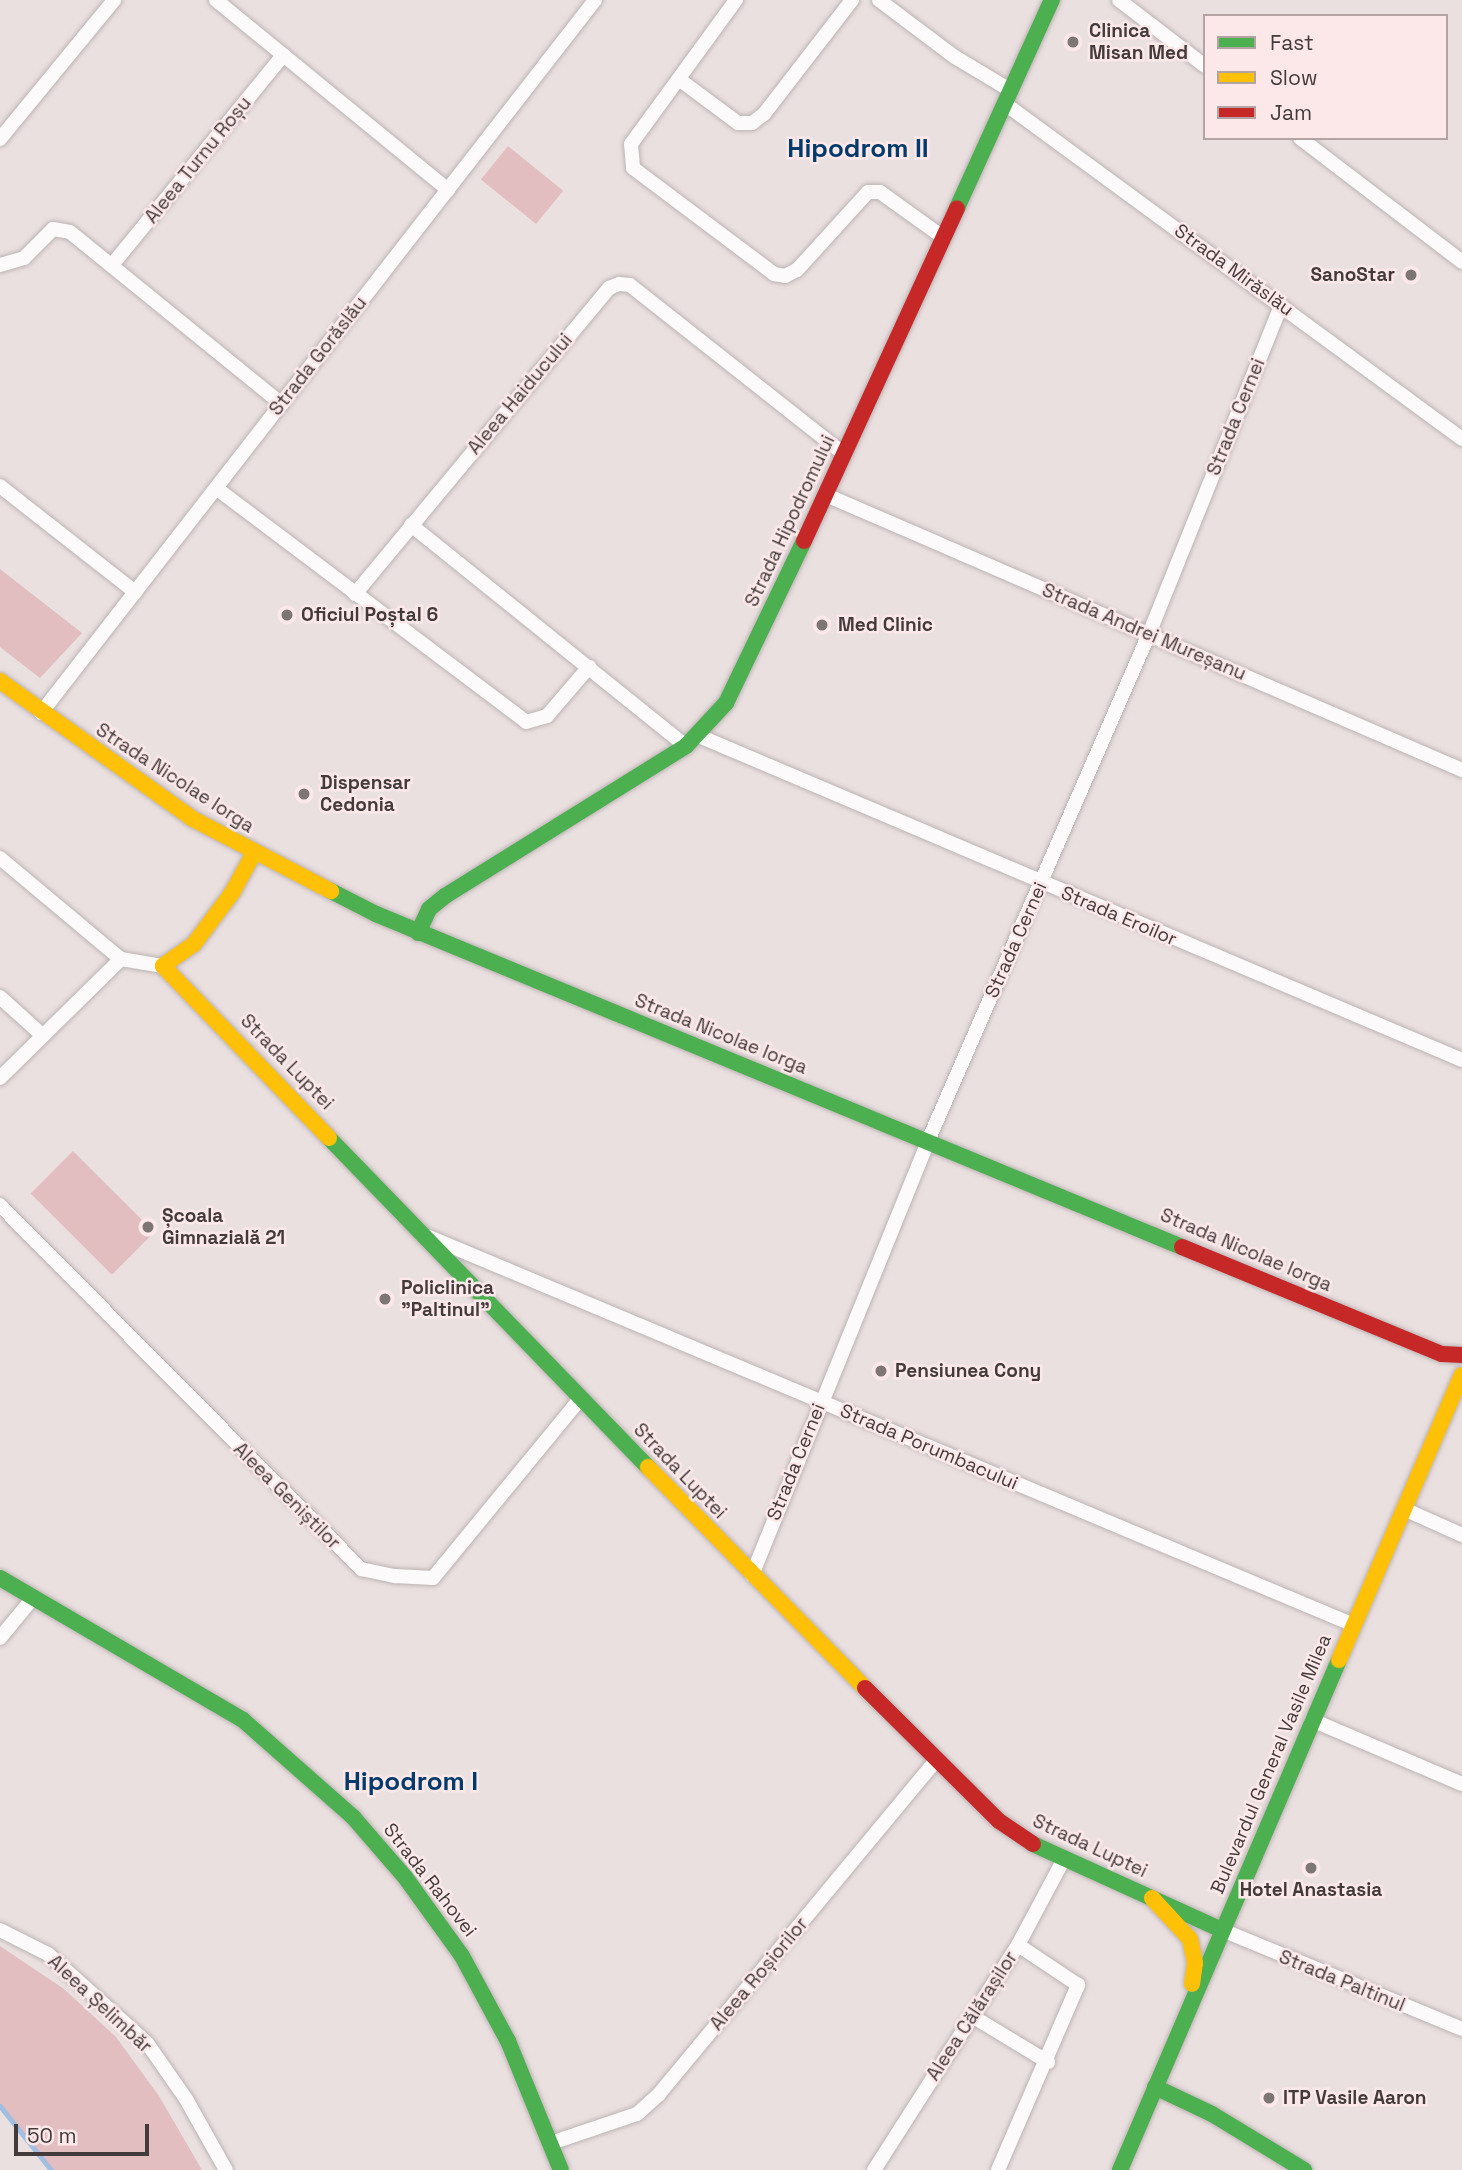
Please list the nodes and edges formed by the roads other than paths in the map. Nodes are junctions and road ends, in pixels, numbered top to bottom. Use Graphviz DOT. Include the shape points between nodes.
graph roads {
  1 [pos="114,0"];
  2 [pos="216,0"];
  3 [pos="595,0"];
  4 [pos="736,0"];
  5 [pos="852,0"];
  6 [pos="879,0"];
  7 [pos="1052,0"];
  8 [pos="1119,0"];
  9 [pos="283,55"];
  10 [pos="1203,64"];
  11 [pos="680,79"];
  12 [pos="1007,97"];
  13 [pos="0,139"];
  14 [pos="1303,140"];
  15 [pos="448,190"];
  16 [pos="944,238"];
  17 [pos="1462,262"];
  18 [pos="0,265"];
  19 [pos="112,265"];
  20 [pos="1281,305"];
  21 [pos="282,404"];
  22 [pos="1462,439"];
  23 [pos="844,454"];
  24 [pos="0,486"];
  25 [pos="216,488"];
  26 [pos="826,495"];
  27 [pos="411,525"];
  28 [pos="135,593"];
  29 [pos="355,594"];
  30 [pos="1149,634"];
  31 [pos="589,667"];
  32 [pos="0,681"];
  33 [pos="41,713"];
  34 [pos="692,741"];
  35 [pos="1462,770"];
  36 [pos="254,853"];
  37 [pos="0,858"];
  38 [pos="1041,883"];
  39 [pos="418,933"];
  40 [pos="121,960"];
  41 [pos="163,966"];
  42 [pos="0,997"];
  43 [pos="41,1034"];
  44 [pos="1462,1060"];
  45 [pos="0,1078"];
  46 [pos="928,1141"];
  47 [pos="0,1205"];
  48 [pos="428,1237"];
  49 [pos="1462,1355"];
  50 [pos="1462,1375"];
  51 [pos="580,1399"];
  52 [pos="821,1401"];
  53 [pos="1404,1509"];
  54 [pos="1462,1535"];
  55 [pos="752,1574"];
  56 [pos="0,1578"];
  57 [pos="33,1598"];
  58 [pos="1353,1625"];
  59 [pos="0,1638"];
  60 [pos="1312,1720"];
  61 [pos="934,1761"];
  62 [pos="1462,1784"];
  63 [pos="1065,1859"];
  64 [pos="1152,1898"];
  65 [pos="0,1930"];
  66 [pos="1222,1930"];
  67 [pos="1018,1944"];
  68 [pos="1188,2008"];
  69 [pos="972,2016"];
  70 [pos="1462,2029"];
  71 [pos="1048,2062"];
  72 [pos="1155,2087"];
  73 [pos="551,2143"];
  74 [pos="226,2170"];
  75 [pos="561,2170"];
  76 [pos="874,2170"];
  77 [pos="998,2170"];
  78 [pos="1120,2170"];
  79 [pos="1304,2170"];
  1 -- 13 [label="street"];
  2 -- 9 [label="street"];
  3 -- 15 [label="street, Strada Gorăslău"];
  4 -- 11 [label="street"];
  5 -- 11 [label="street" via="764,114 752,123 738,123"];
  6 -- 12 [label="street, Strada Mirăslău"];
  7 -- 12 [label="main road, Strada Hipodromului"];
  8 -- 10 [label="street"];
  9 -- 15 [label="street"];
  9 -- 19 [label="street, Aleea Turnu Roșu"];
  11 -- 16 [label="street" via="631,144 631,163 765,269 785,276 797,270 869,192 880,192"];
  12 -- 16 [label="main road, Strada Hipodromului"];
  12 -- 20 [label="street, Strada Mirăslău"];
  14 -- 17 [label="street"];
  15 -- 21 [label="street, Strada Gorăslău"];
  16 -- 23 [label="main road, Strada Hipodromului"];
  18 -- 19 [label="street" via="24,258 53,229 62,228"];
  19 -- 21 [label="street"];
  20 -- 22 [label="street, Strada Mirăslău"];
  20 -- 30 [label="street, Strada Cernei"];
  21 -- 25 [label="street, Strada Gorăslău"];
  23 -- 26 [label="main road, Strada Hipodromului"];
  23 -- 27 [label="street, Aleea Haiducului" via="630,285 619,284 609,288"];
  24 -- 28 [label="street"];
  25 -- 28 [label="street, Strada Gorăslău"];
  25 -- 29 [label="street"];
  26 -- 30 [label="street, Strada Andrei Mureșanu"];
  26 -- 34 [label="main road, Strada Hipodromului" via="726,703"];
  27 -- 29 [label="street, Aleea Haiducului"];
  27 -- 31 [label="street, Strada Eroilor"];
  28 -- 33 [label="street, Strada Gorăslău"];
  29 -- 31 [label="street" via="526,722 547,716"];
  30 -- 35 [label="street, Strada Andrei Mureșanu"];
  30 -- 38 [label="street, Strada Cernei"];
  31 -- 34 [label="street, Strada Eroilor"];
  32 -- 33 [label="main road, Strada Nicolae Iorga"];
  33 -- 36 [label="main road, Strada Nicolae Iorga" via="182,812"];
  34 -- 38 [label="street, Strada Eroilor"];
  34 -- 39 [label="main road, Strada Hipodromului" via="444,896 429,909"];
  36 -- 39 [label="main road, Strada Nicolae Iorga"];
  36 -- 41 [label="main road" via="194,944"];
  37 -- 40 [label="street"];
  38 -- 44 [label="street, Strada Eroilor"];
  38 -- 46 [label="street, Strada Cernei"];
  39 -- 46 [label="main road, Strada Nicolae Iorga"];
  40 -- 41 [label="street"];
  40 -- 43 [label="street"];
  41 -- 48 [label="main road, Strada Luptei"];
  42 -- 43 [label="street"];
  43 -- 45 [label="street"];
  46 -- 49 [label="main road, Strada Nicolae Iorga" via="1442,1354"];
  46 -- 52 [label="street, Strada Cernei"];
  47 -- 51 [label="street, Aleea Geniștilor" via="361,1569 395,1577 433,1578"];
  48 -- 51 [label="main road, Strada Luptei"];
  48 -- 52 [label="street, Strada Porumbacului"];
  50 -- 53 [label="main road, Bulevardul General Vasile Milea"];
  51 -- 55 [label="main road, Strada Luptei"];
  52 -- 55 [label="street, Strada Cernei"];
  52 -- 58 [label="street, Strada Porumbacului"];
  53 -- 54 [label="street"];
  53 -- 58 [label="main road, Bulevardul General Vasile Milea"];
  55 -- 61 [label="main road, Strada Luptei"];
  56 -- 57 [label="main road, Strada Rahovei"];
  57 -- 59 [label="street"];
  57 -- 73 [label="main road, Strada Rahovei" via="243,1720 353,1817 405,1877 462,1956 508,2041"];
  58 -- 60 [label="main road, Bulevardul General Vasile Milea"];
  60 -- 62 [label="street"];
  60 -- 66 [label="main road, Bulevardul General Vasile Milea"];
  61 -- 63 [label="main road, Strada Luptei" via="1014,1833"];
  61 -- 73 [label="street, Aleea Roșiorilor" via="659,2094 637,2113"];
  63 -- 64 [label="main road, Strada Luptei"];
  63 -- 67 [label="street, Aleea Călărașilor"];
  64 -- 66 [label="main road, Strada Luptei"];
  64 -- 68 [label="main road" via="1190,1939 1195,1963"];
  65 -- 74 [label="street, Aleea Șelimbăr" via="48,1954 146,2043 186,2099"];
  66 -- 68 [label="main road, Bulevardul General Vasile Milea"];
  66 -- 70 [label="street, Strada Paltinul"];
  67 -- 69 [label="street, Aleea Călărașilor"];
  67 -- 71 [label="street" via="1079,1985"];
  68 -- 72 [label="main road, Bulevardul General Vasile Milea"];
  69 -- 71 [label="street"];
  69 -- 76 [label="street, Aleea Călărașilor"];
  71 -- 77 [label="street"];
  72 -- 78 [label="main road, Bulevardul General Vasile Milea"];
  72 -- 79 [label="main road" via="1212,2114"];
  73 -- 75 [label="main road, Strada Rahovei"];
}
